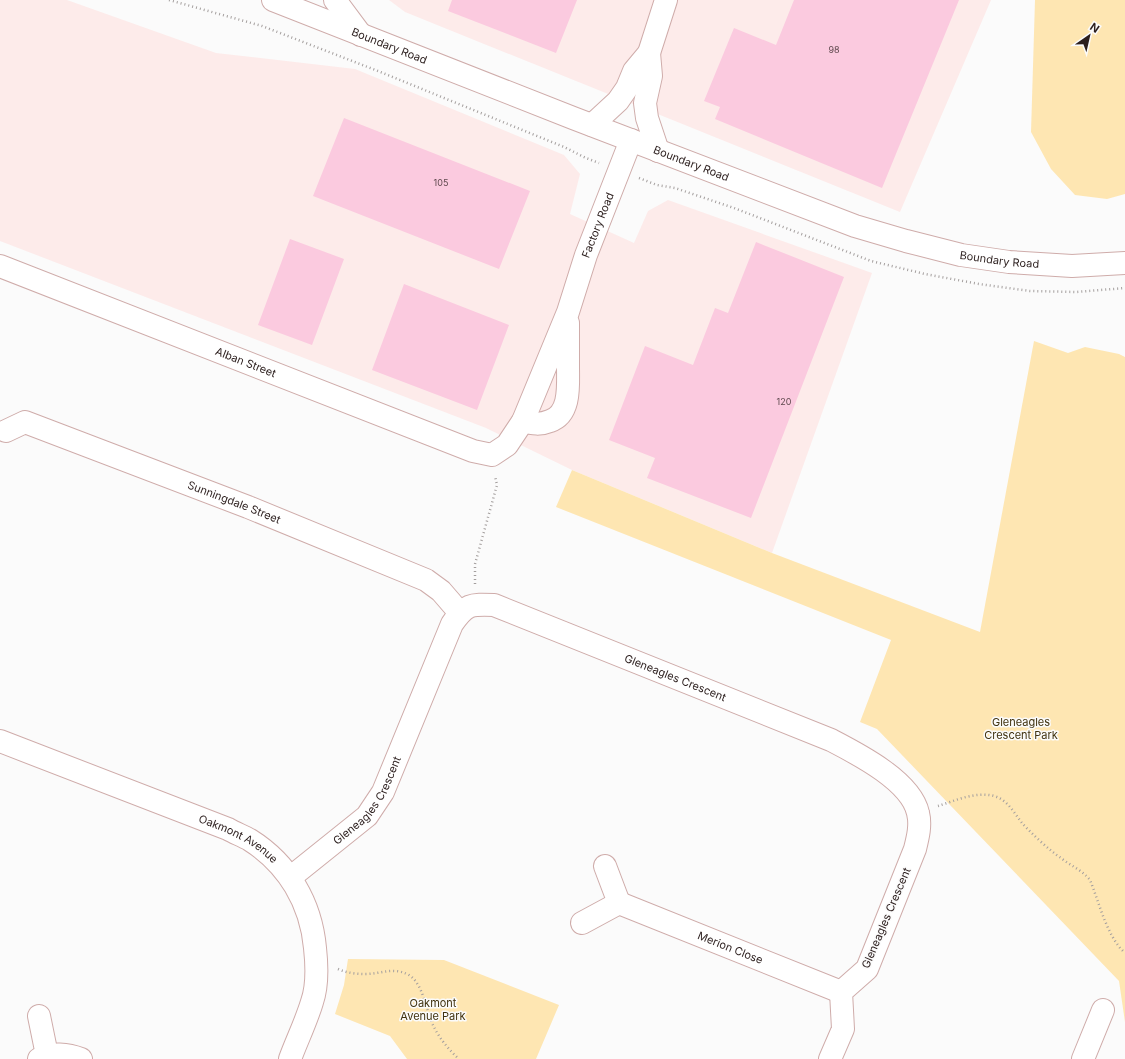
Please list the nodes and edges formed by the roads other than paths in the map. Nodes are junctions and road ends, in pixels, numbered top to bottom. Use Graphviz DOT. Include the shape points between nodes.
graph roads {
  1 [pos="273,0"];
  2 [pos="335,0"];
  3 [pos="666,0"];
  4 [pos="361,35"];
  5 [pos="649,53"];
  6 [pos="592,125"];
  7 [pos="631,140"];
  8 [pos="658,151"];
  9 [pos="1125,262"];
  10 [pos="0,266"];
  11 [pos="568,312"];
  12 [pos="523,421"];
  13 [pos="2,433"];
  14 [pos="492,455"];
  15 [pos="467,608"];
  16 [pos="0,741"];
  17 [pos="605,866"];
  18 [pos="291,877"];
  19 [pos="619,903"];
  20 [pos="582,923"];
  21 [pos="841,992"];
  22 [pos="1103,1010"];
  23 [pos="39,1016"];
  24 [pos="43,1057"];
  25 [pos="81,1059"];
  26 [pos="290,1059"];
  27 [pos="830,1059"];
  28 [pos="1083,1059"];
  1 -- 4 [label="street, Boundary Road"];
  2 -- 4 [label="street"];
  3 -- 5 [label="street"];
  4 -- 6 [label="street, Boundary Road"];
  5 -- 6 [label="street" via="634,71 618,101"];
  5 -- 8 [label="street" via="651,76 645,102 647,118"];
  6 -- 7 [label="street, Boundary Road"];
  7 -- 8 [label="street, Boundary Road"];
  7 -- 11 [label="street, Factory Road" via="586,255"];
  8 -- 9 [label="street, Boundary Road" via="855,226 961,255 1010,262 1072,266"];
  10 -- 14 [label="street, Alban Street" via="473,451"];
  11 -- 12 [label="street, Factory Road"];
  11 -- 12 [label="street, Factory Road" via="568,391 565,406 557,419 542,424"];
  12 -- 14 [label="street, Factory Road" via="507,445"];
  13 -- 15 [label="street, Sunningdale Street" via="26,422 248,507 426,580"];
  15 -- 18 [label="street, Gleneagles Crescent" via="452,624 383,792 367,816"];
  15 -- 21 [label="street, Gleneagles Crescent" via="494,605 831,740 869,760 896,781 910,796 918,812 919,833 915,849 867,969"];
  16 -- 18 [label="street, Oakmont Avenue" via="228,829 268,853"];
  17 -- 19 [label="street"];
  18 -- 26 [label="street, Oakmont Avenue" via="305,903 314,934 317,962 312,1002"];
  19 -- 20 [label="street"];
  19 -- 21 [label="street, Merion Close"];
  21 -- 27 [label="street" via="843,1029"];
  22 -- 28 [label="street"];
  23 -- 24 [label="street"];
  24 -- 25 [label="street" via="72,1055"];
}
